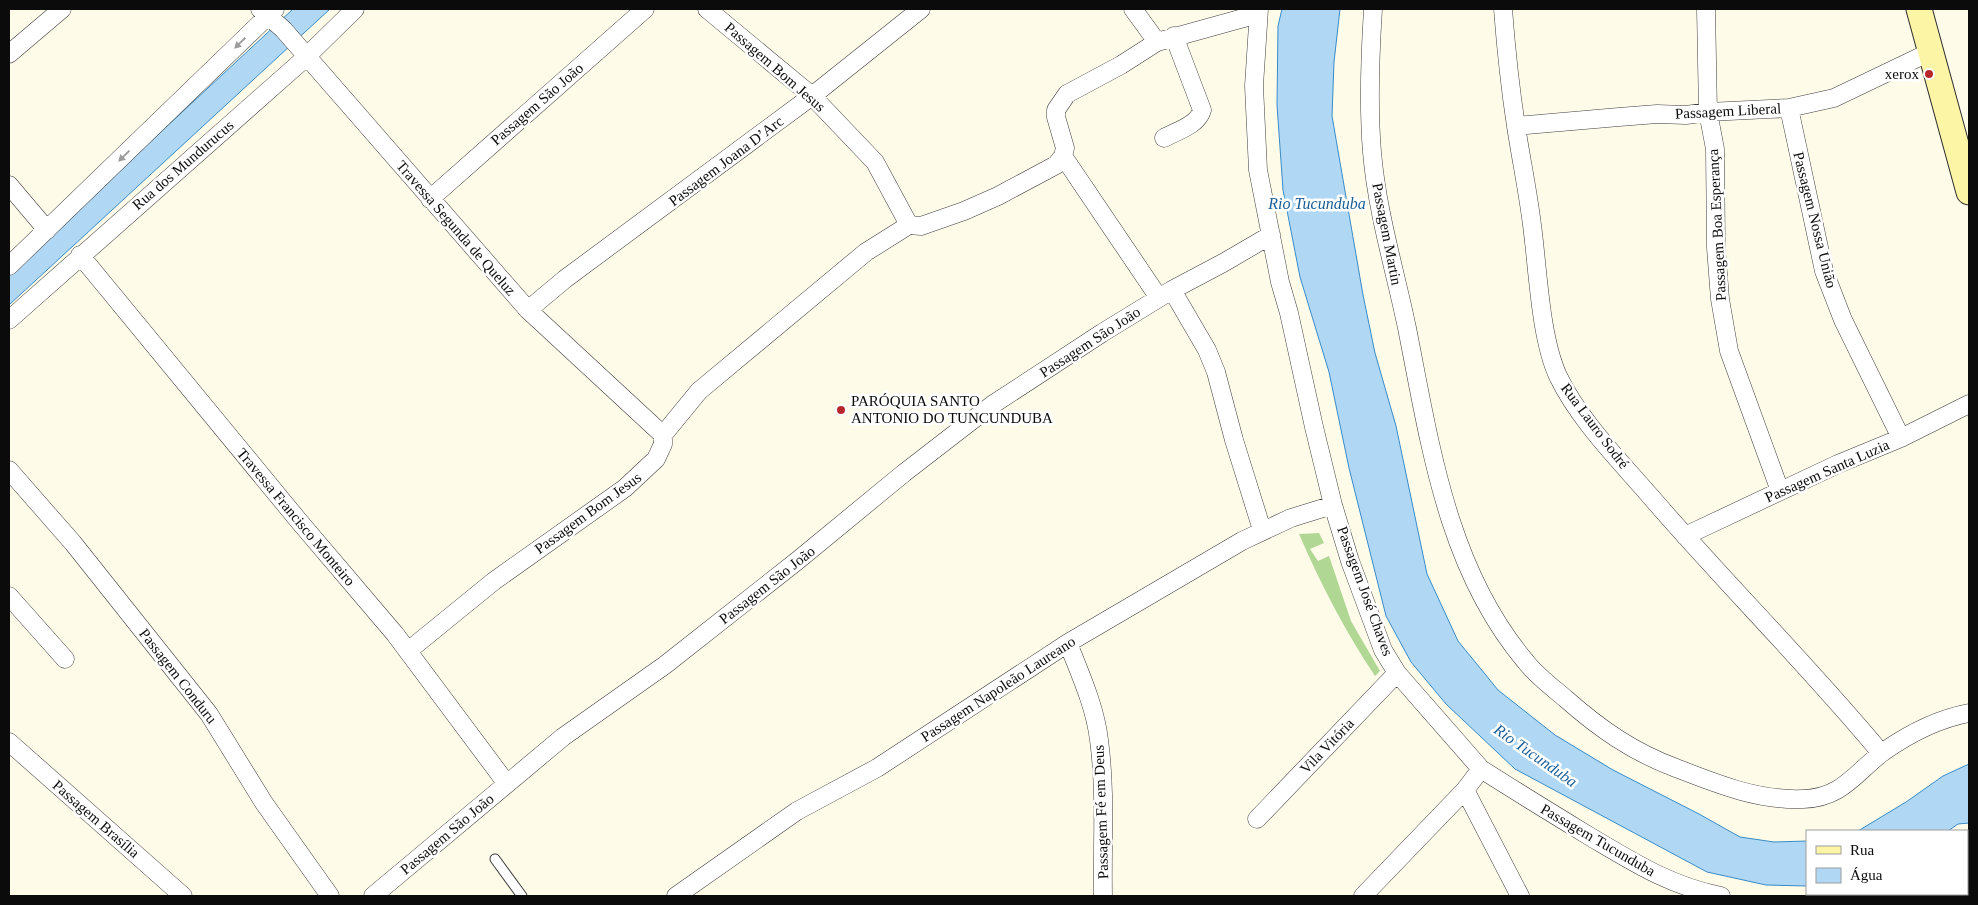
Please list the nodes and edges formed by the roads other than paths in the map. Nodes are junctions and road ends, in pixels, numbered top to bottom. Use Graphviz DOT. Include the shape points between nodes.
graph roads {
  1 [pos="62,9"];
  2 [pos="355,9"];
  3 [pos="645,9"];
  4 [pos="707,9"];
  5 [pos="1133,9"];
  6 [pos="1373,9"];
  7 [pos="1503,9"];
  8 [pos="1706,9"];
  9 [pos="1919,9"];
  10 [pos="916,10"];
  11 [pos="268,11"];
  12 [pos="1259,11"];
  13 [pos="1174,36"];
  14 [pos="1157,42"];
  15 [pos="303,52"];
  16 [pos="1930,52"];
  17 [pos="9,54"];
  18 [pos="812,96"];
  19 [pos="1789,108"];
  20 [pos="1708,112"];
  21 [pos="1516,126"];
  22 [pos="1164,138"];
  23 [pos="1063,156"];
  24 [pos="9,185"];
  25 [pos="1969,192"];
  26 [pos="430,199"];
  27 [pos="909,225"];
  28 [pos="47,230"];
  29 [pos="1271,235"];
  30 [pos="80,255"];
  31 [pos="9,266"];
  32 [pos="1166,294"];
  33 [pos="528,310"];
  34 [pos="9,320"];
  35 [pos="1969,404"];
  36 [pos="663,435"];
  37 [pos="1901,438"];
  38 [pos="9,470"];
  39 [pos="1780,492"];
  40 [pos="1334,505"];
  41 [pos="1262,530"];
  42 [pos="1685,536"];
  43 [pos="9,596"];
  44 [pos="1068,642"];
  45 [pos="408,651"];
  46 [pos="65,659"];
  47 [pos="1397,673"];
  48 [pos="1969,713"];
  49 [pos="9,742"];
  50 [pos="1881,754"];
  51 [pos="1481,769"];
  52 [pos="506,784"];
  53 [pos="1466,790"];
  54 [pos="1257,819"];
  55 [pos="495,859"];
  56 [pos="183,896"];
  57 [pos="330,896"];
  58 [pos="373,896"];
  59 [pos="522,896"];
  60 [pos="676,896"];
  61 [pos="1103,896"];
  62 [pos="1363,896"];
  63 [pos="1520,896"];
  64 [pos="1721,896"];
  65 [pos="1920,896"];
  66 [pos="1951,896"];
  1 -- 17 [label="street"];
  2 -- 15 [label="street, Rua dos Mundurucus"];
  3 -- 26 [label="street, Passagem São João"];
  4 -- 18 [label="street, Passagem Bom Jesus"];
  5 -- 14 [label="street"];
  6 -- 50 [label="street, Passagem Martin" via="1372,154 1384,228 1432,456 1448,513 1463,556 1496,622 1528,664 1594,724 1646,757 1741,792 1779,799 1806,799 1832,794"];
  7 -- 21 [label="street, Rua Lauro Sodré"];
  8 -- 20 [label="street, Passagem Boa Esperança"];
  9 -- 16 [label="street"];
  10 -- 18 [label="street, Passagem Joana D’Arc"];
  11 -- 15 [label="street, Travessa Segunda de Queluz"];
  11 -- 28 [label="street, one-way"];
  12 -- 13 [label="street"];
  12 -- 29 [label="street, Passagem José Chaves" via="1255,119 1258,170"];
  13 -- 14 [label="street"];
  13 -- 22 [label="street" via="1202,110 1195,122"];
  14 -- 23 [label="street" via="1067,94 1060,102 1056,117 1065,148"];
  15 -- 26 [label="street, Travessa Segunda de Queluz"];
  15 -- 30 [label="street, Rua dos Mundurucus"];
  16 -- 19 [label="street, Passagem Liberal" via="1834,98"];
  16 -- 25 [label="street"];
  18 -- 27 [label="street, Passagem Bom Jesus" via="875,162"];
  18 -- 33 [label="street, Passagem Joana D’Arc"];
  19 -- 20 [label="street, Passagem Liberal"];
  19 -- 37 [label="street, Passagem Nossa União" via="1824,271 1843,320"];
  20 -- 21 [label="street, Passagem Liberal"];
  20 -- 39 [label="street, Passagem Boa Esperança" via="1715,149 1716,248 1724,327 1729,351"];
  21 -- 42 [label="street, Rua Lauro Sodré" via="1546,334 1558,375 1602,441"];
  23 -- 27 [label="street, Passagem Bom Jesus" via="1056,165 998,196 921,226"];
  23 -- 32 [label="street"];
  24 -- 28 [label="street"];
  26 -- 33 [label="street, Travessa Segunda de Queluz"];
  27 -- 36 [label="street, Passagem Bom Jesus" via="866,252 699,391"];
  28 -- 31 [label="street"];
  29 -- 32 [label="street, Passagem São João"];
  29 -- 40 [label="street, Passagem José Chaves"];
  30 -- 34 [label="street, Rua dos Mundurucus"];
  30 -- 45 [label="street, Travessa Francisco Monteiro"];
  32 -- 41 [label="street" via="1206,350 1216,372"];
  32 -- 52 [label="street, Passagem São João" via="992,405 673,659 563,737"];
  33 -- 36 [label="street, Travessa Segunda de Queluz"];
  35 -- 37 [label="street, Passagem Santa Luzia"];
  36 -- 45 [label="street, Passagem Bom Jesus" via="663,444 656,459 625,488 494,581"];
  37 -- 39 [label="street, Passagem Santa Luzia"];
  38 -- 57 [label="street, Passagem Conduru" via="73,543 209,714 264,803"];
  39 -- 42 [label="street, Passagem Santa Luzia"];
  40 -- 41 [label="street, Passagem Napoleão Laureano"];
  40 -- 47 [label="street, Passagem José Chaves" via="1350,561 1380,641"];
  41 -- 44 [label="street, Passagem Napoleão Laureano"];
  42 -- 50 [label="street, Rua Lauro Sodré"];
  43 -- 46 [label="street"];
  44 -- 60 [label="street, Passagem Napoleão Laureano" via="877,768 798,811"];
  44 -- 61 [label="street, Passagem Fé em Deus" via="1090,700 1099,739 1103,793"];
  45 -- 52 [label="street, Travessa Francisco Monteiro"];
  47 -- 51 [label="street, Passagem José Chaves"];
  47 -- 54 [label="street, Vila Vitória"];
  48 -- 50 [label="street, Passagem Martin" via="1948,717 1919,729"];
  49 -- 56 [label="street, Passagem Brasília"];
  51 -- 53 [label="street"];
  51 -- 64 [label="street, Passagem Tucunduba" via="1651,873 1703,893"];
  52 -- 58 [label="street, Passagem São João"];
  53 -- 62 [label="street"];
  53 -- 63 [label="street"];
  55 -- 59 [label="lane"];
  65 -- 66 [label="street"];
}
